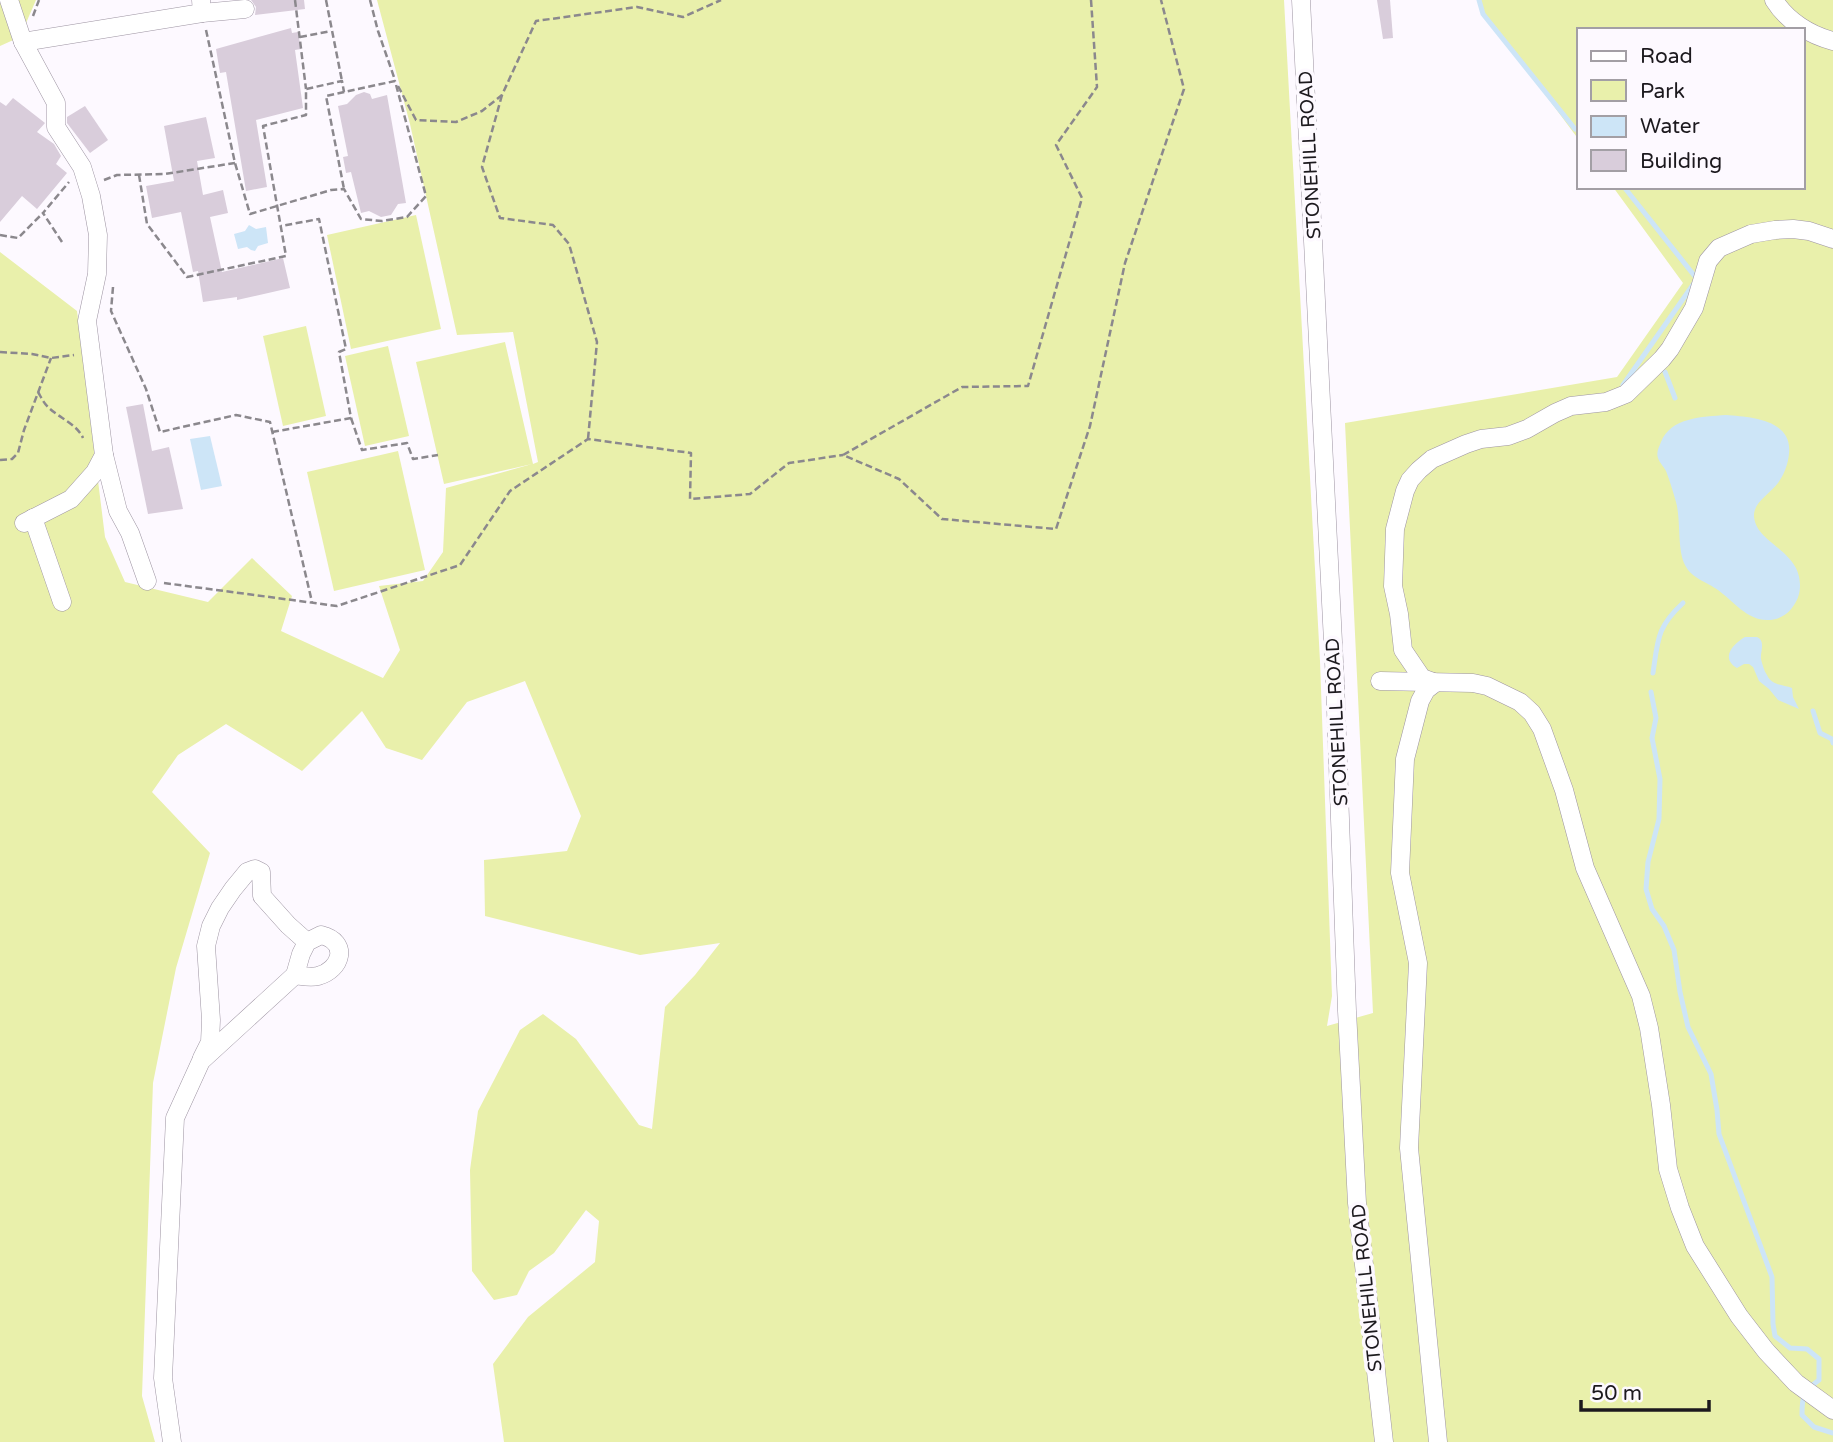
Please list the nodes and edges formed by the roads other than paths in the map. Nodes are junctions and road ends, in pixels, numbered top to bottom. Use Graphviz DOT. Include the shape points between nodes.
graph roads {
  1 [pos="9,0"];
  2 [pos="1301,0"];
  3 [pos="1774,0"];
  4 [pos="202,7"];
  5 [pos="245,9"];
  6 [pos="1804,28"];
  7 [pos="1805,29"];
  8 [pos="1833,41"];
  9 [pos="23,42"];
  10 [pos="1833,239"];
  11 [pos="104,455"];
  12 [pos="147,580"];
  13 [pos="62,602"];
  14 [pos="1380,681"];
  15 [pos="1435,682"];
  16 [pos="1572,848"];
  17 [pos="1590,898"];
  18 [pos="307,943"];
  19 [pos="295,975"];
  20 [pos="201,1061"];
  21 [pos="1833,1410"];
  22 [pos="172,1442"];
  23 [pos="1384,1442"];
  24 [pos="1438,1442"];
  1 -- 9 [label="street"];
  2 -- 23 [label="street, STONEHILL ROAD" via="1357,1203"];
  3 -- 6 [label="street"];
  4 -- 5 [label="street"];
  4 -- 9 [label="street"];
  7 -- 8 [label="street"];
  9 -- 11 [label="street" via="56,103 56,127 82,167 91,196 98,235 97,274 87,321"];
  10 -- 15 [label="street" via="1793,229 1774,230 1719,248 1708,261 1694,308 1670,349 1626,394 1606,402 1571,406 1508,436 1466,444 1432,459 1410,480 1395,529 1393,586 1404,650 1422,678"];
  11 -- 12 [label="street" via="118,511"];
  11 -- 13 [label="street" via="71,499 29,520"];
  14 -- 15 [label="street"];
  15 -- 21 [label="street" via="1487,685 1526,708 1542,729 1585,868 1641,996 1668,1169 1695,1246 1766,1351 1798,1385"];
  15 -- 24 [label="street" via="1420,701 1405,759 1400,873 1418,963 1409,1148"];
  16 -- 17 [label="street"];
  18 -- 19 [label="street"];
  18 -- 19 [label="street" via="321,935 328,937 340,954 330,971"];
  18 -- 20 [label="street" via="262,896 261,872 247,872 219,908 205,946 211,1020 210,1042"];
  19 -- 20 [label="street"];
  20 -- 22 [label="street" via="175,1118 163,1378"];
}
